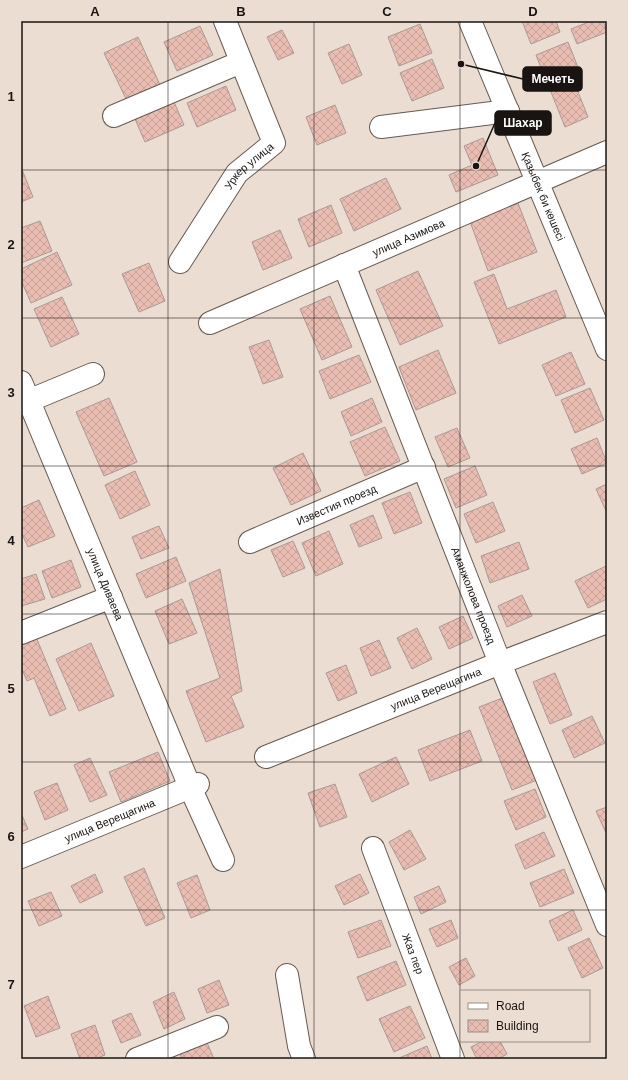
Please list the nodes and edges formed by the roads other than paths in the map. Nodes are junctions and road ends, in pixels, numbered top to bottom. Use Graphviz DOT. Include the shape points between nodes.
graph roads {
  1 [pos="225,21"];
  2 [pos="470,21"];
  3 [pos="242,62"];
  4 [pos="508,111"];
  5 [pos="114,116"];
  6 [pos="381,127"];
  7 [pos="607,152"];
  8 [pos="537,182"];
  9 [pos="180,262"];
  10 [pos="344,265"];
  11 [pos="210,323"];
  12 [pos="607,349"];
  13 [pos="94,374"];
  14 [pos="24,396"];
  15 [pos="424,467"];
  16 [pos="250,542"];
  17 [pos="111,597"];
  18 [pos="607,622"];
  19 [pos="21,633"];
  20 [pos="500,663"];
  21 [pos="266,757"];
  22 [pos="194,786"];
  23 [pos="373,848"];
  24 [pos="21,857"];
  25 [pos="223,860"];
  26 [pos="607,925"];
  27 [pos="287,975"];
  28 [pos="217,1027"];
  29 [pos="137,1059"];
  30 [pos="304,1059"];
  31 [pos="453,1059"];
  1 -- 3 [label="street, Уркер улица"];
  2 -- 4 [label="street, Қазыбек би көшесі"];
  3 -- 5 [label="street"];
  3 -- 9 [label="street, Уркер улица" via="274,143 237,173"];
  4 -- 6 [label="street"];
  4 -- 8 [label="street, Қазыбек би көшесі"];
  7 -- 8 [label="street, улица Азимова"];
  8 -- 10 [label="street, улица Азимова"];
  8 -- 12 [label="street, Қазыбек би көшесі"];
  10 -- 11 [label="street, улица Азимова"];
  10 -- 15 [label="street, Аманжолова проезд"];
  13 -- 14 [label="street"];
  14 -- 17 [label="street, улица Диваева"];
  15 -- 16 [label="street, Известия проезд"];
  15 -- 20 [label="street, Аманжолова проезд"];
  17 -- 19 [label="street"];
  17 -- 22 [label="street, улица Диваева"];
  18 -- 20 [label="street, улица Верещагина"];
  20 -- 21 [label="street, улица Верещагина"];
  20 -- 26 [label="street, Аманжолова проезд"];
  22 -- 24 [label="street, улица Верещагина"];
  22 -- 25 [label="street, улица Диваева"];
  23 -- 31 [label="street, Жаз пер"];
  27 -- 30 [label="street" via="299,1046"];
  28 -- 29 [label="street"];
}
